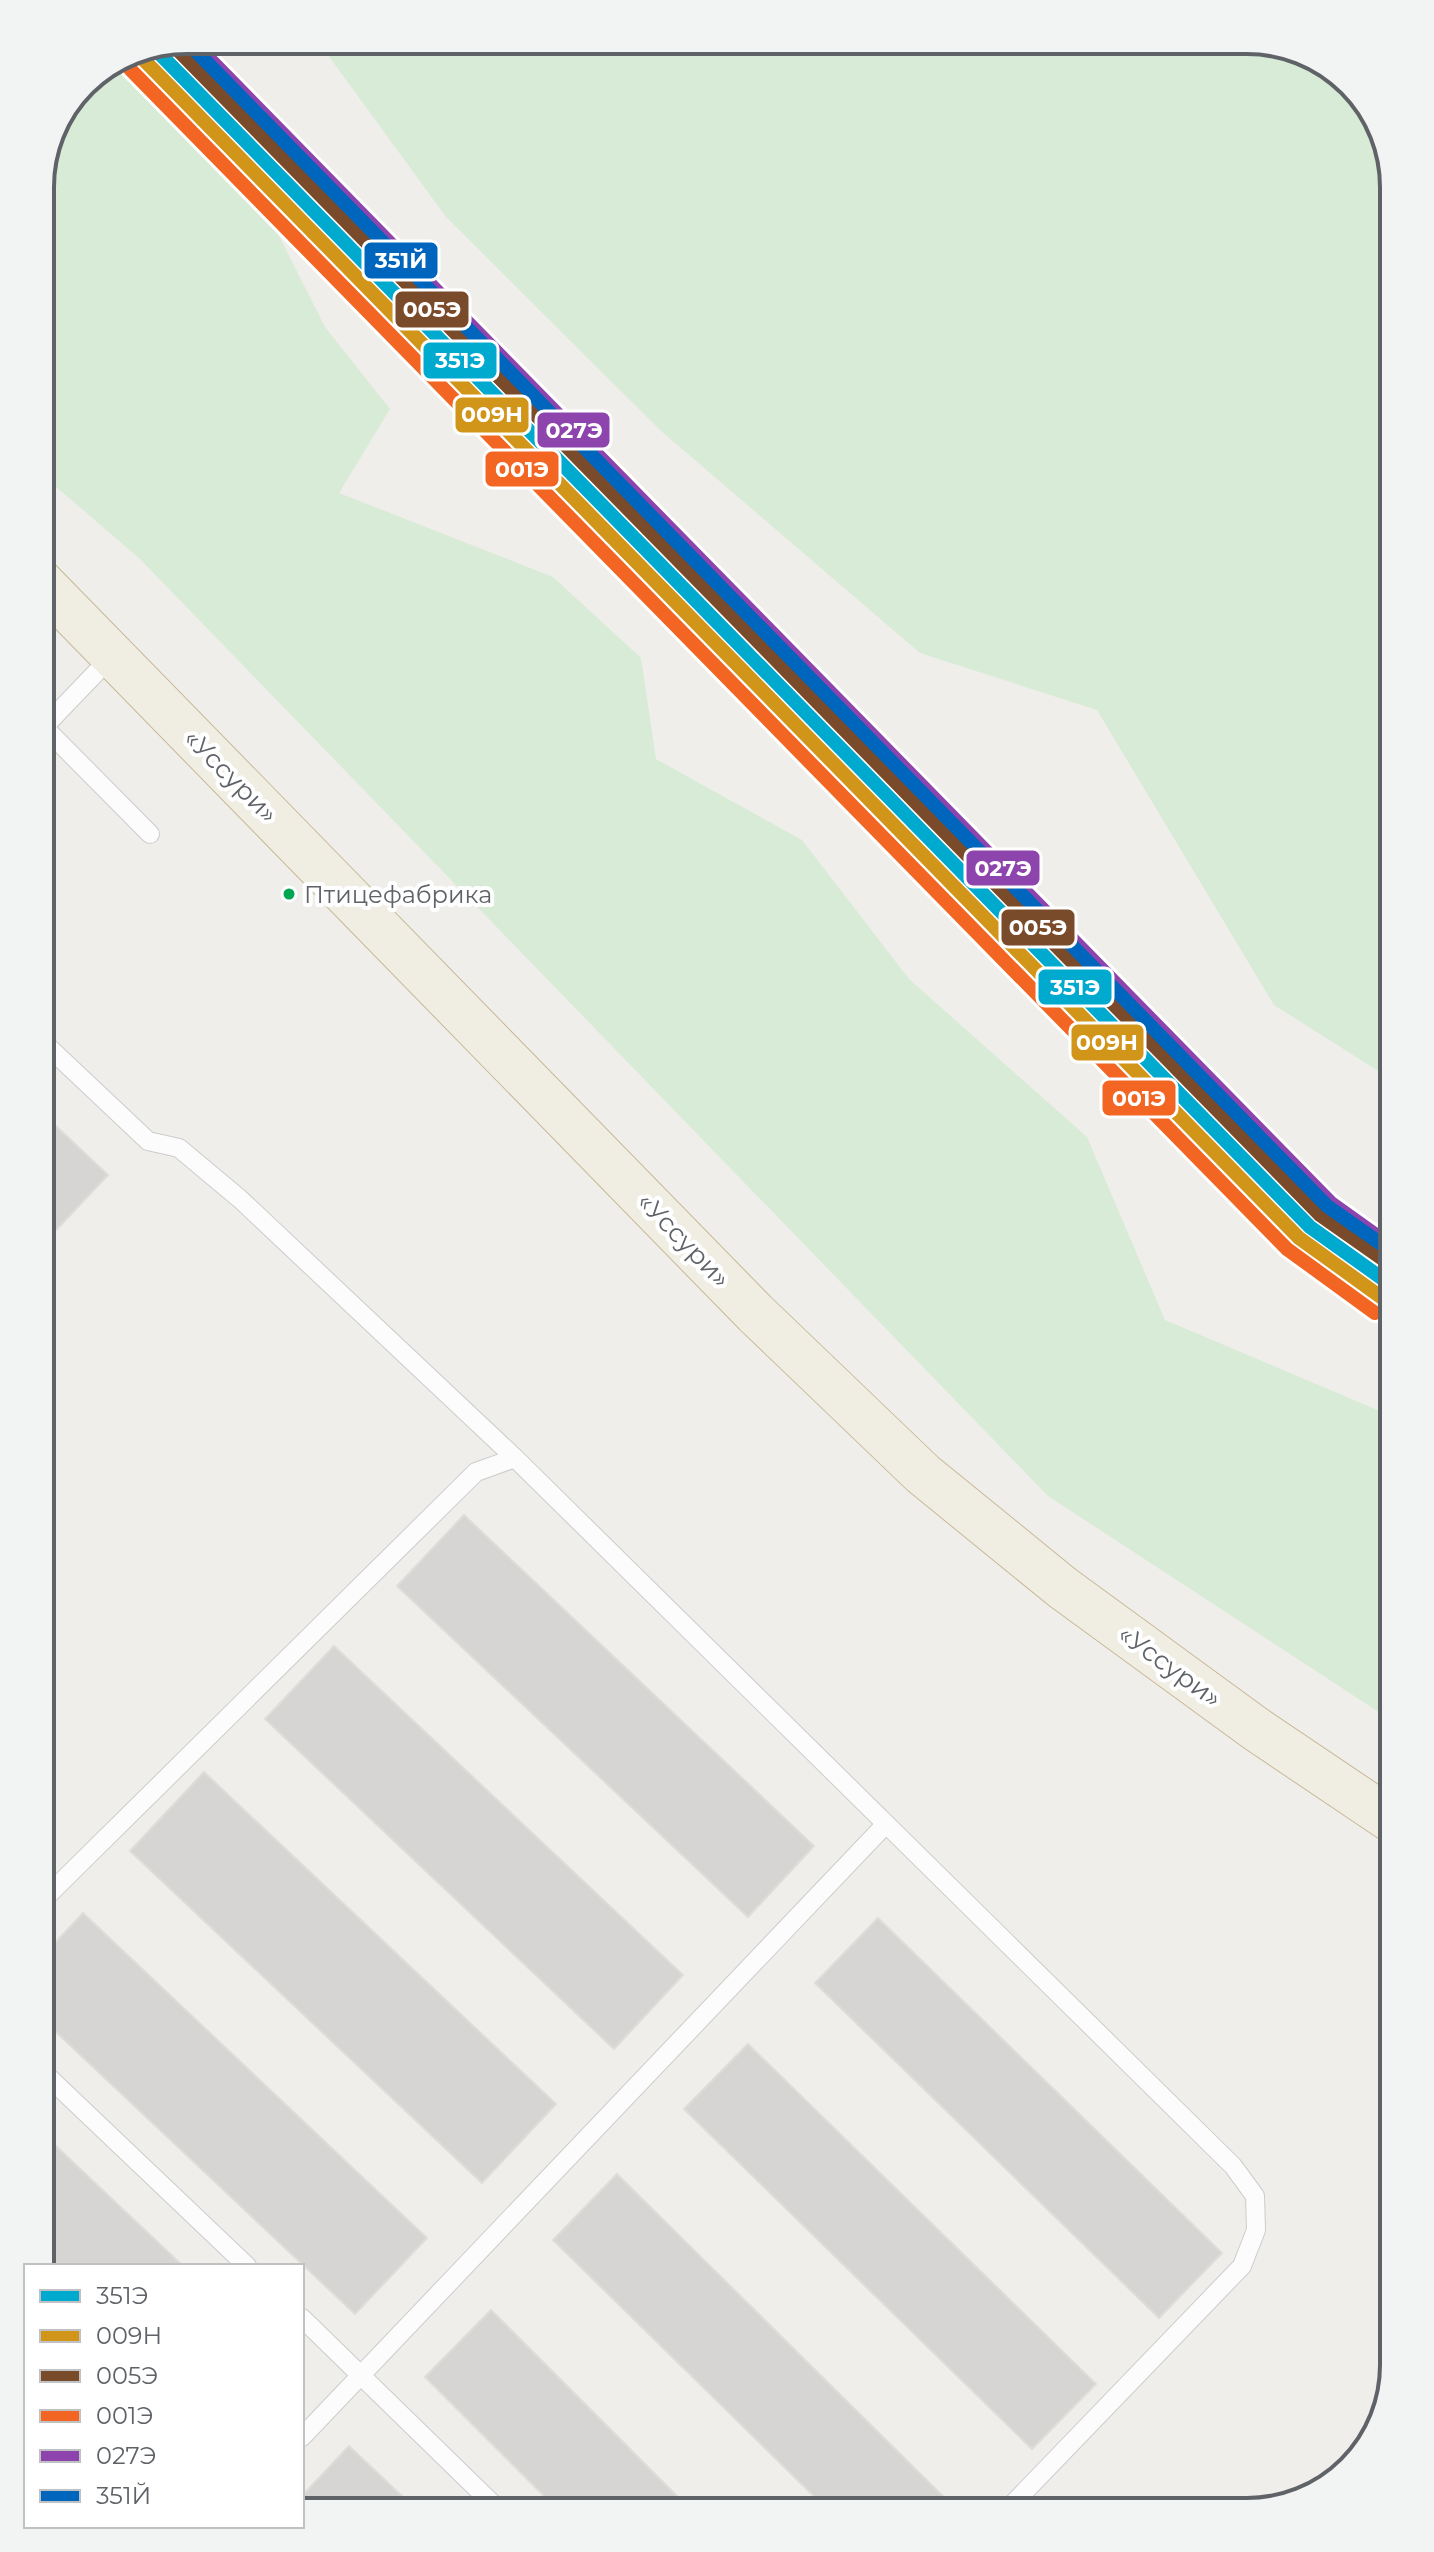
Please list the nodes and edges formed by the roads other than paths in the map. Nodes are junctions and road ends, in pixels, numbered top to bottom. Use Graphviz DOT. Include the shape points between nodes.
graph roads {
  1 [pos="54,595"];
  2 [pos="113,655"];
  3 [pos="54,715"];
  4 [pos="54,739"];
  5 [pos="150,834"];
  6 [pos="54,1052"];
  7 [pos="515,1458"];
  8 [pos="1380,1813"];
  9 [pos="885,1825"];
  10 [pos="54,1889"];
  11 [pos="54,2082"];
  12 [pos="245,2264"];
  13 [pos="304,2320"];
  14 [pos="361,2374"];
  15 [pos="304,2435"];
  16 [pos="487,2498"];
  17 [pos="1018,2498"];
  1 -- 2 [label="highway, «Уссури»"];
  2 -- 3 [label="lane"];
  2 -- 8 [label="highway, «Уссури»" via="744,1302 923,1474 1063,1588"];
  4 -- 5 [label="lane"];
  6 -- 7 [label="lane" via="148,1141 179,1148 240,1199"];
  7 -- 9 [label="lane"];
  7 -- 10 [label="lane" via="476,1472"];
  9 -- 14 [label="lane"];
  9 -- 17 [label="lane" via="1233,2166 1255,2196 1256,2230 1242,2266"];
  11 -- 12 [label="lane"];
  13 -- 14 [label="lane"];
  14 -- 15 [label="lane"];
  14 -- 16 [label="lane"];
}
